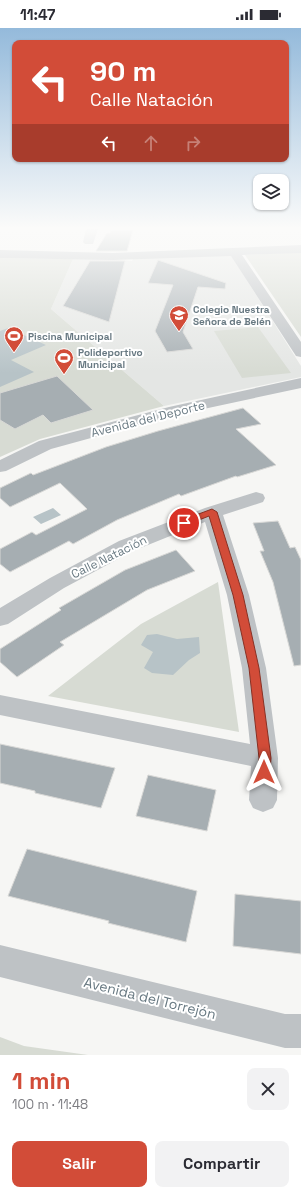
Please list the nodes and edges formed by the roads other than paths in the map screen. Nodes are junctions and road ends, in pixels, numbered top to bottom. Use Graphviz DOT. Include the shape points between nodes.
graph roads {
  1 [pos="251,277"];
  2 [pos="301,353"];
  3 [pos="301,383"];
  4 [pos="0,467"];
  5 [pos="256,498"];
  6 [pos="212,512"];
  7 [pos="0,618"];
  8 [pos="0,705"];
  9 [pos="265,758"];
  10 [pos="263,800"];
  11 [pos="0,960"];
  12 [pos="301,1031"];
  1 -- 2 [label="street"];
  3 -- 4 [label="street, Avenida del Deporte" via="169,412 45,445"];
  5 -- 6 [label="street, Calle Natación"];
  6 -- 7 [label="street, Calle Natación" via="126,546 57,583"];
  6 -- 9 [label="street" via="238,595 254,668"];
  8 -- 9 [label="street"];
  9 -- 10 [label="street"];
  11 -- 12 [label="street, Avenida del Torrejón" via="285,1031"];
}
